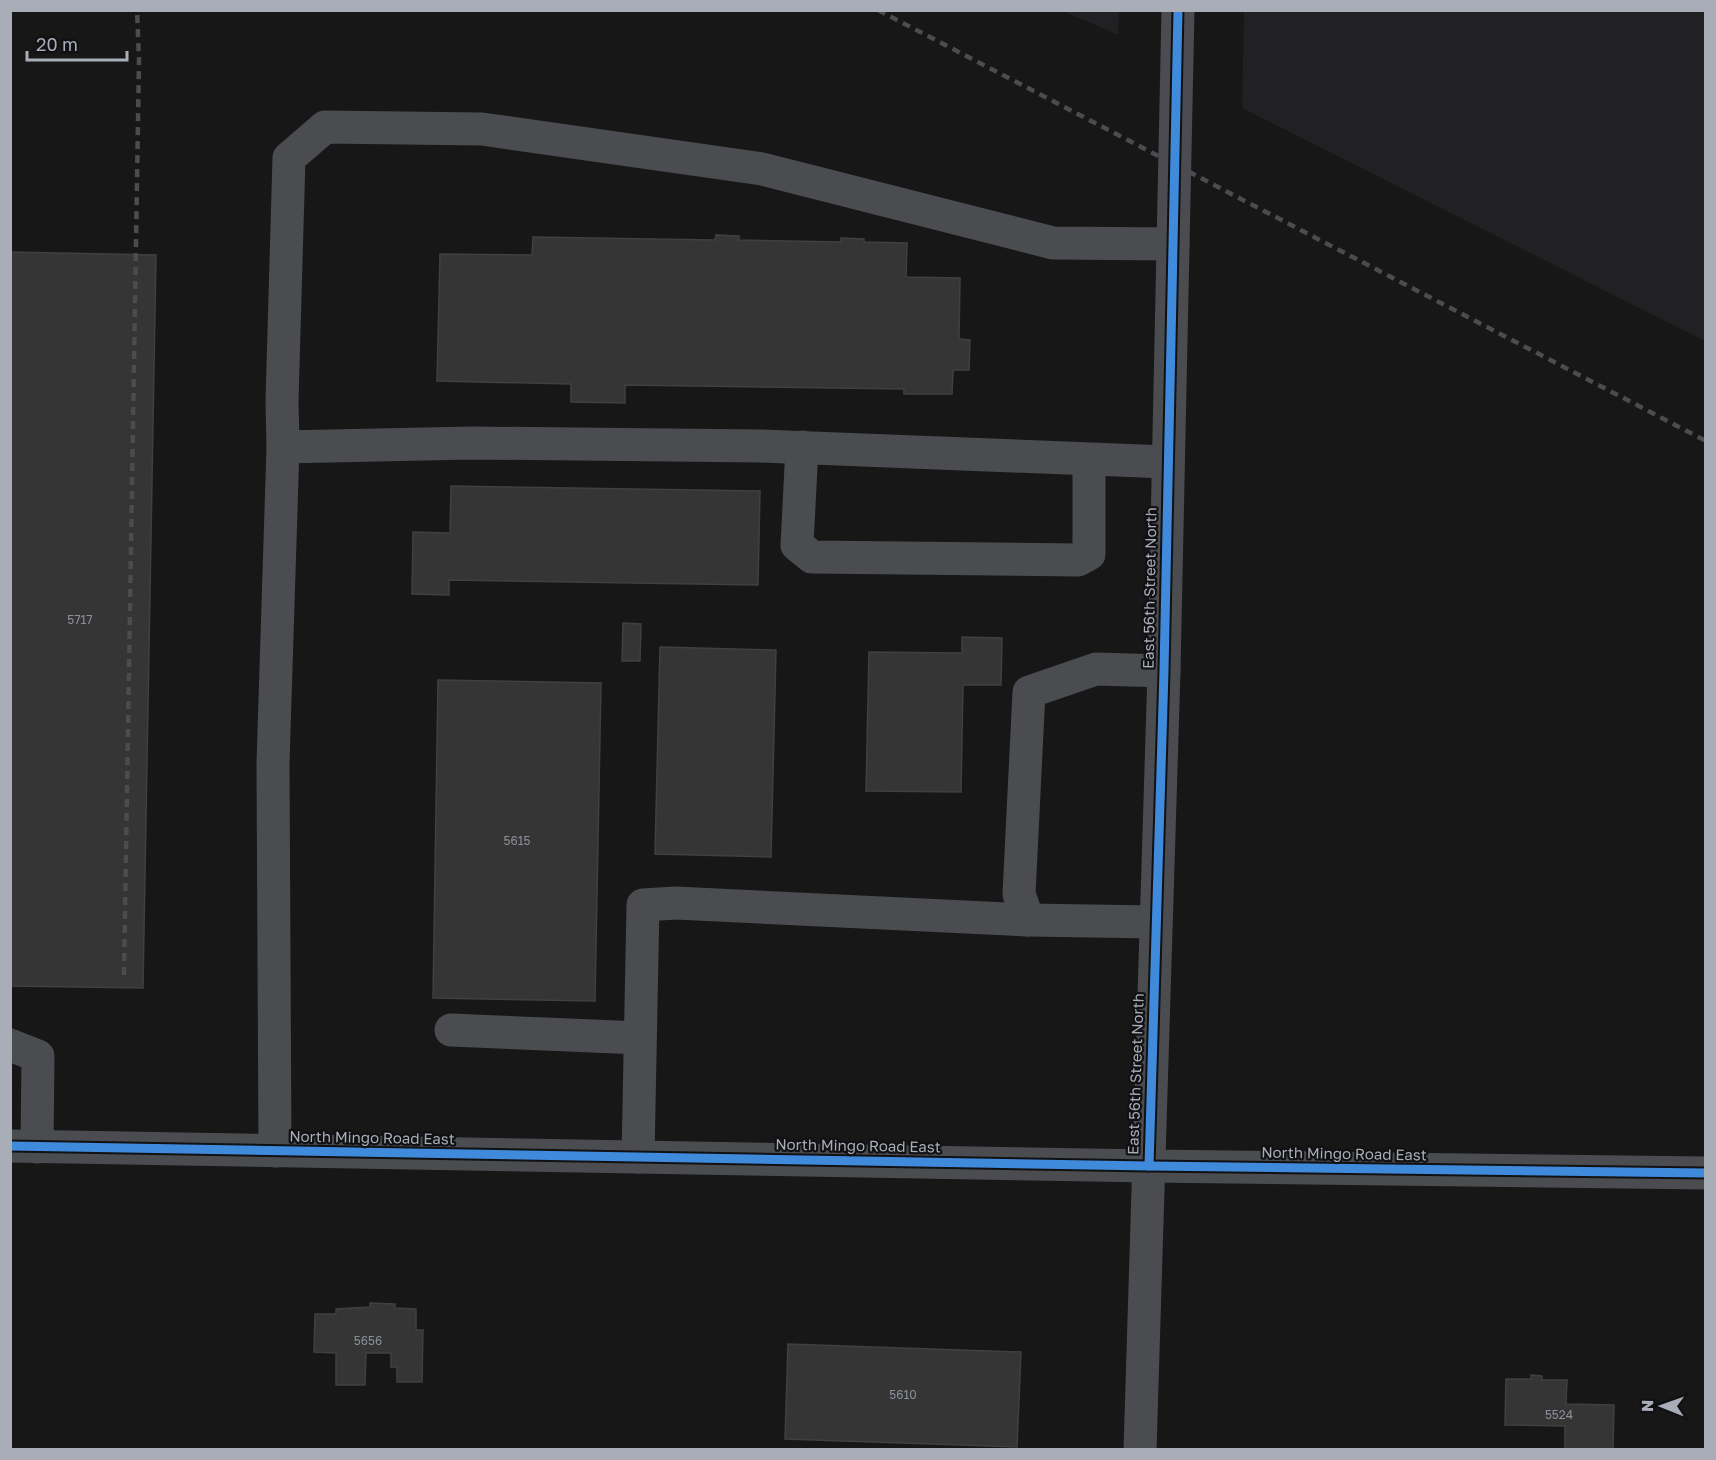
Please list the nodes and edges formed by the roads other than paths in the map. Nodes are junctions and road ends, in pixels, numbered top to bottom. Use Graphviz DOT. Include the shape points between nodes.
graph roads {
  1 [pos="1178,10"];
  2 [pos="1173,244"];
  3 [pos="283,447"];
  4 [pos="802,447"];
  5 [pos="1089,460"];
  6 [pos="1167,462"];
  7 [pos="1164,671"];
  8 [pos="1028,920"];
  9 [pos="1155,922"];
  10 [pos="451,1030"];
  11 [pos="640,1038"];
  12 [pos="10,1045"];
  13 [pos="24,1146"];
  14 [pos="275,1151"];
  15 [pos="638,1157"];
  16 [pos="1149,1166"];
  17 [pos="1656,1172"];
  18 [pos="1706,1173"];
  19 [pos="1706,1192"];
  20 [pos="1140,1449"];
  1 -- 2 [label="street, East 56th Street North"];
  2 -- 3 [label="street" via="1053,243 762,169 482,129 324,127 289,158"];
  2 -- 6 [label="street, East 56th Street North"];
  3 -- 4 [label="street" via="472,443"];
  3 -- 14 [label="street" via="273,763"];
  4 -- 5 [label="street"];
  4 -- 5 [label="street" via="797,545 812,556 1078,560 1089,554"];
  5 -- 6 [label="street"];
  6 -- 7 [label="street, East 56th Street North"];
  7 -- 8 [label="street" via="1096,669 1029,692 1019,894"];
  7 -- 9 [label="street, East 56th Street North"];
  8 -- 9 [label="street"];
  8 -- 11 [label="street" via="676,903 643,905"];
  9 -- 16 [label="street, East 56th Street North"];
  10 -- 11 [label="street"];
  11 -- 15 [label="street"];
  12 -- 13 [label="street" via="38,1056"];
  13 -- 14 [label="street, North Mingo Road East"];
  14 -- 15 [label="street, North Mingo Road East"];
  15 -- 16 [label="street, North Mingo Road East"];
  16 -- 17 [label="street, North Mingo Road East"];
  16 -- 20 [label="street, East 56th Street North"];
  17 -- 18 [label="street, North Mingo Road East"];
  17 -- 19 [label="street"];
}
